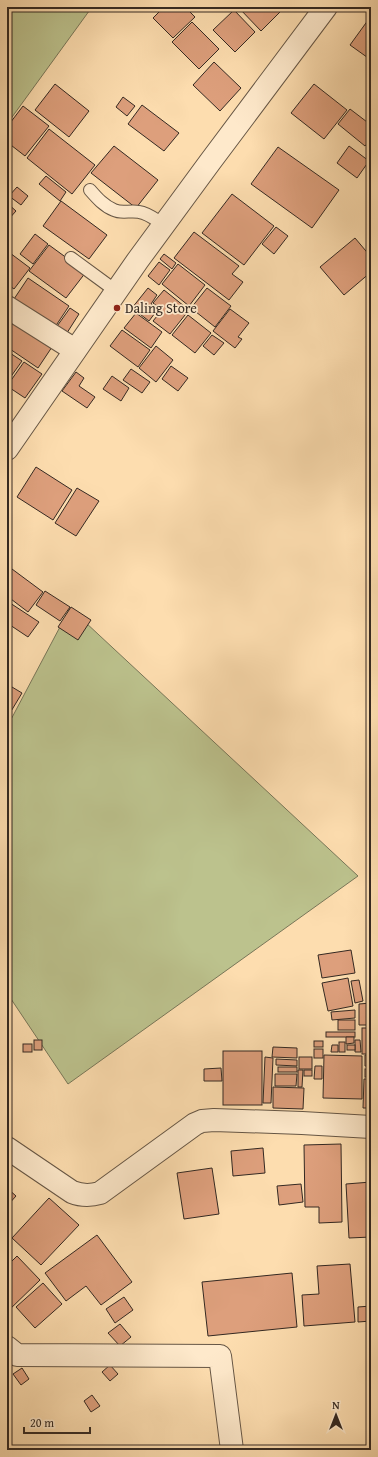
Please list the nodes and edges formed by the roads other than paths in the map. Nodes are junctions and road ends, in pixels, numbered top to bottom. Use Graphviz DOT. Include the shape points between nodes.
graph roads {
  1 [pos="326,7"];
  2 [pos="90,190"];
  3 [pos="164,225"];
  4 [pos="71,258"];
  5 [pos="116,291"];
  6 [pos="7,307"];
  7 [pos="75,350"];
  8 [pos="7,449"];
  9 [pos="371,1127"];
  10 [pos="7,1148"];
  11 [pos="7,1347"];
  12 [pos="232,1450"];
  1 -- 3 [label="street"];
  2 -- 3 [label="lane" via="114,210 142,213"];
  3 -- 5 [label="street"];
  4 -- 5 [label="lane"];
  5 -- 7 [label="street"];
  6 -- 7 [label="street"];
  7 -- 8 [label="street"];
  9 -- 10 [label="street" via="202,1121 100,1193 90,1196 72,1192"];
  11 -- 12 [label="street" via="17,1355 220,1356"];
}
